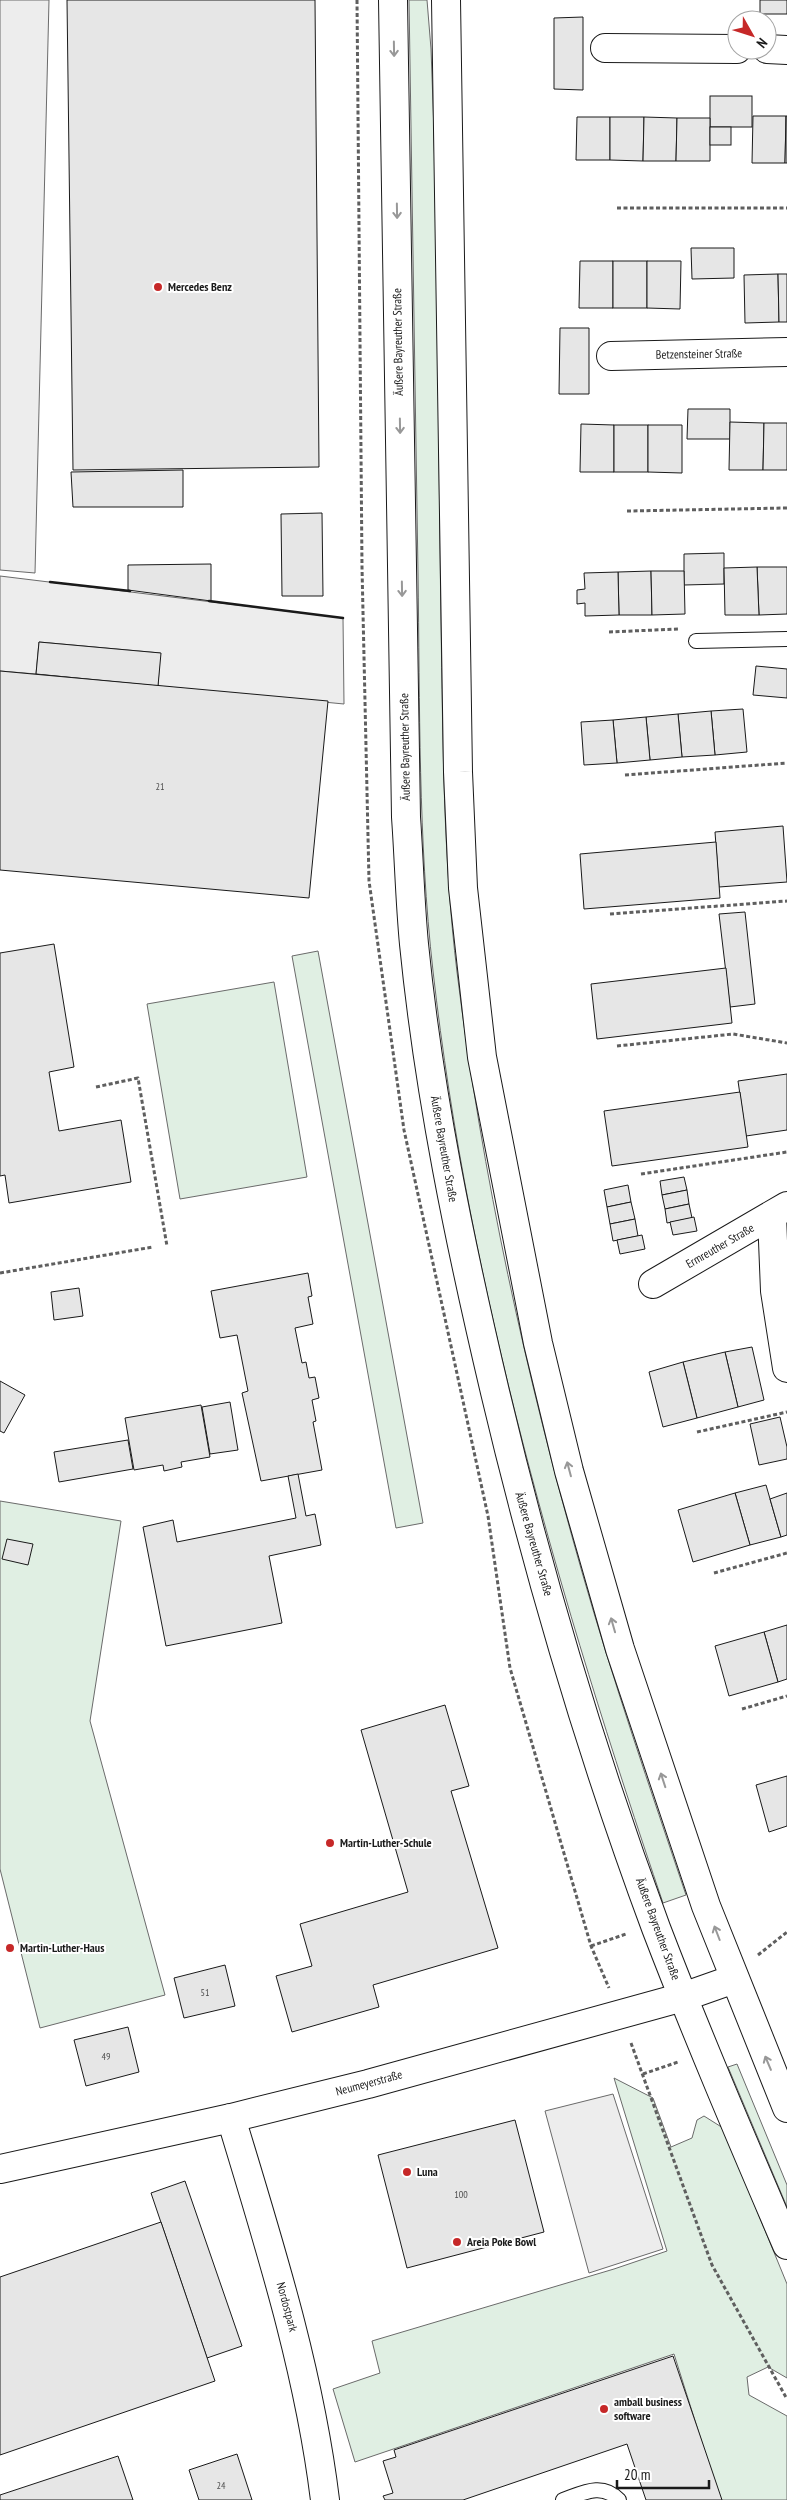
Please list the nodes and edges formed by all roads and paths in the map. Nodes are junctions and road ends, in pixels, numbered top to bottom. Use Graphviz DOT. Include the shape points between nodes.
graph roads {
  1 [pos="393,0"];
  2 [pos="446,0"];
  3 [pos="605,48"];
  4 [pos="727,49"];
  5 [pos="616,208"];
  6 [pos="787,208"];
  7 [pos="787,352"];
  8 [pos="611,356"];
  9 [pos="787,508"];
  10 [pos="627,511"];
  11 [pos="609,632"];
  12 [pos="787,639"];
  13 [pos="696,641"];
  14 [pos="787,763"];
  15 [pos="625,776"];
  16 [pos="787,901"];
  17 [pos="610,914"];
  18 [pos="787,1043"];
  19 [pos="618,1046"];
  20 [pos="96,1087"];
  21 [pos="787,1152"];
  22 [pos="641,1174"];
  23 [pos="780,1211"];
  24 [pos="167,1246"];
  25 [pos="153,1247"];
  26 [pos="0,1272"];
  27 [pos="653,1284"];
  28 [pos="787,1368"];
  29 [pos="787,1412"];
  30 [pos="697,1432"];
  31 [pos="787,1553"];
  32 [pos="714,1573"];
  33 [pos="787,1696"];
  34 [pos="742,1709"];
  35 [pos="734,1979"];
  36 [pos="683,1997"];
  37 [pos="787,2108"];
  38 [pos="232,2118"];
  39 [pos="0,2169"];
  40 [pos="787,2245"];
  41 [pos="325,2500"];
  42 [pos="563,2500"];
  43 [pos="619,2500"];
  1 -- 36 [label="main road, Äußere Bayreuther Straße, one-way" via="406,817 414,942 425,1038 464,1251 526,1518 591,1736"];
  35 -- 2 [label="main road, one-way" via="690,1863 620,1649 569,1471 538,1343 482,1057 463,888 458,772"];
  3 -- 4 [label="main road"];
  5 -- 6 [label="path"];
  7 -- 8 [label="main road, Betzensteiner Straße"];
  9 -- 10 [label="path"];
  11 -- 13 [label="path" via="685,629"];
  12 -- 13 [label="lane"];
  14 -- 15 [label="path"];
  16 -- 17 [label="path"];
  18 -- 19 [label="path" via="733,1034"];
  20 -- 24 [label="path" via="138,1078"];
  21 -- 22 [label="path"];
  23 -- 27 [label="main road, Ermreuther Straße"];
  23 -- 28 [label="main road" via="774,1291"];
  25 -- 26 [label="path"];
  29 -- 30 [label="path"];
  31 -- 32 [label="path"];
  33 -- 34 [label="path"];
  35 -- 36 [label="main road, Neumeyerstraße"];
  37 -- 35 [label="main road, one-way"];
  36 -- 38 [label="main road, Neumeyerstraße"];
  36 -- 40 [label="main road, Äußere Bayreuther Straße"];
  38 -- 39 [label="main road, Neumeyerstraße"];
  38 -- 41 [label="main road, Nordostpark" via="290,2312 318,2438"];
  42 -- 43 [label="lane" via="599,2488 611,2492"];
}
